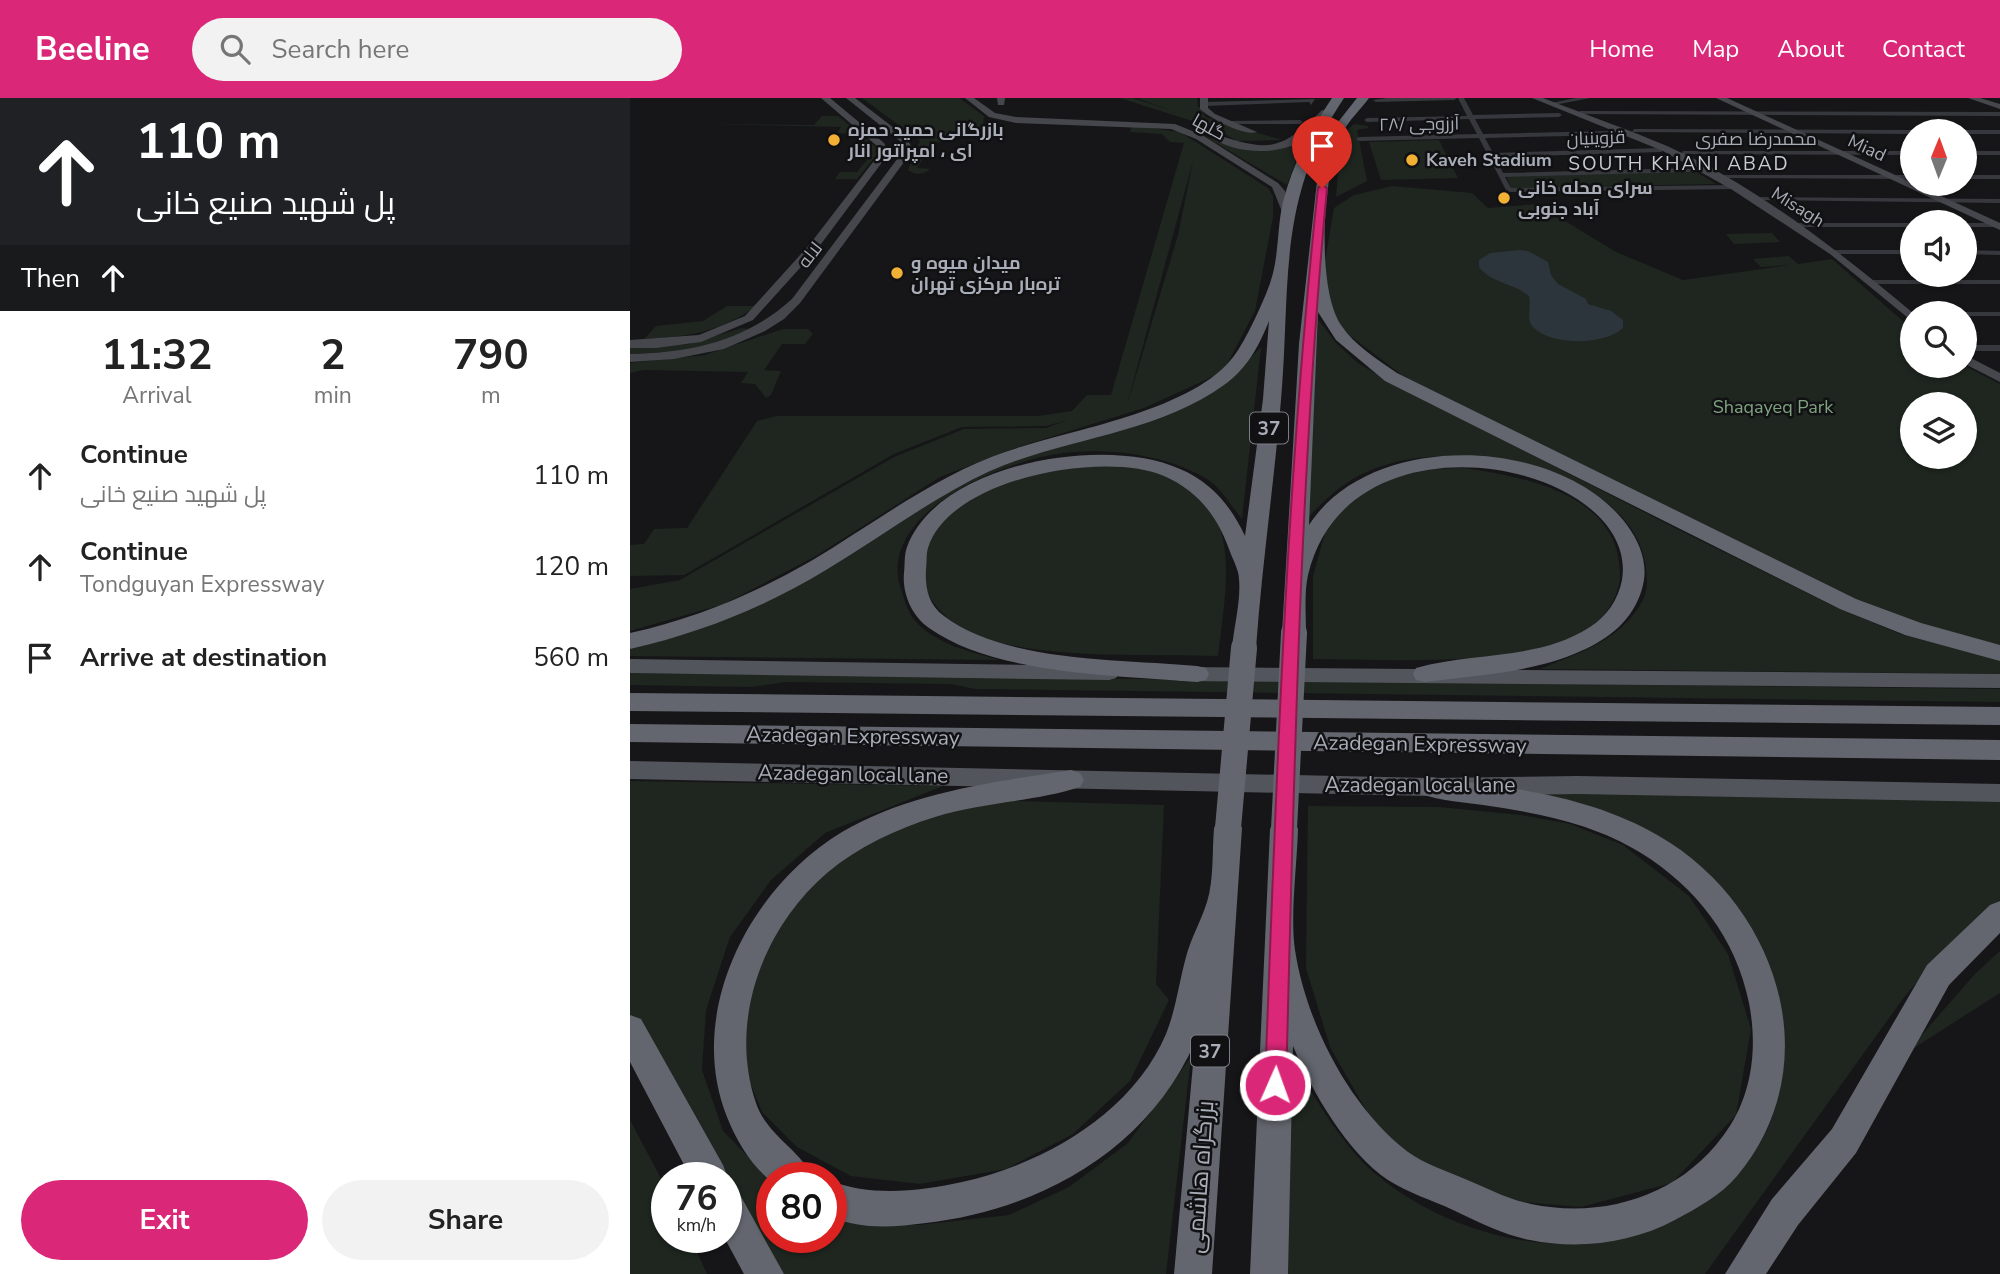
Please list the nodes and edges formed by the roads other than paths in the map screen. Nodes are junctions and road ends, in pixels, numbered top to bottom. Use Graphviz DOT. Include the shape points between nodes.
graph roads {
  1 [pos="825,98"];
  2 [pos="850,98"];
  3 [pos="969,98"];
  4 [pos="990,98"];
  5 [pos="1338,98"];
  6 [pos="1454,98"];
  7 [pos="1461,98"];
  8 [pos="1536,98"];
  9 [pos="1544,98"];
  10 [pos="1587,98"];
  11 [pos="1720,98"];
  12 [pos="1972,98"];
  13 [pos="1370,99"];
  14 [pos="1204,102"];
  15 [pos="1311,103"];
  16 [pos="1553,103"];
  17 [pos="861,107"];
  18 [pos="2000,107"];
  19 [pos="841,112"];
  20 [pos="1325,112"];
  21 [pos="1580,113"];
  22 [pos="1754,114"];
  23 [pos="1870,114"];
  24 [pos="2000,114"];
  25 [pos="1559,115"];
  26 [pos="1471,117"];
  27 [pos="1367,120"];
  28 [pos="1300,122"];
  29 [pos="1230,123"];
  30 [pos="1634,131"];
  31 [pos="1793,131"];
  32 [pos="1253,132"];
  33 [pos="1891,132"];
  34 [pos="1900,132"];
  35 [pos="1978,132"];
  36 [pos="2000,132"];
  37 [pos="1608,133"];
  38 [pos="1481,136"];
  39 [pos="1359,139"];
  40 [pos="1898,139"];
  41 [pos="1661,150"];
  42 [pos="1900,152"];
  43 [pos="1679,153"];
  44 [pos="1841,153"];
  45 [pos="1978,153"];
  46 [pos="2000,153"];
  47 [pos="1490,155"];
  48 [pos="1689,170"];
  49 [pos="1501,175"];
  50 [pos="1892,177"];
  51 [pos="1900,177"];
  52 [pos="1978,177"];
  53 [pos="2000,177"];
  54 [pos="1720,179"];
  55 [pos="1734,187"];
  56 [pos="860,188"];
  57 [pos="882,188"];
  58 [pos="1753,200"];
  59 [pos="1942,200"];
  60 [pos="2000,201"];
  61 [pos="1287,212"];
  62 [pos="1796,225"];
  63 [pos="1900,225"];
  64 [pos="1977,225"];
  65 [pos="1999,226"];
  66 [pos="811,250"];
  67 [pos="835,251"];
  68 [pos="1834,252"];
  69 [pos="1900,252"];
  70 [pos="1977,253"];
  71 [pos="2000,253"];
  72 [pos="1316,262"];
  73 [pos="1279,281"];
  74 [pos="1870,282"];
  75 [pos="2000,282"];
  76 [pos="1900,306"];
  77 [pos="1977,314"];
  78 [pos="2000,314"];
  79 [pos="749,318"];
  80 [pos="776,320"];
  81 [pos="630,344"];
  82 [pos="1977,348"];
  83 [pos="2000,348"];
  84 [pos="630,358"];
  85 [pos="1977,366"];
  86 [pos="2000,378"];
  87 [pos="1249,575"];
  88 [pos="1296,577"];
  89 [pos="630,641"];
  90 [pos="2000,653"];
  91 [pos="630,666"];
  92 [pos="1198,674"];
  93 [pos="1425,674"];
  94 [pos="2000,681"];
  95 [pos="630,702"];
  96 [pos="2000,716"];
  97 [pos="630,733"];
  98 [pos="2000,750"];
  99 [pos="630,770"];
  100 [pos="1071,780"];
  101 [pos="1430,787"];
  102 [pos="2000,793"];
  103 [pos="1222,901"];
  104 [pos="2000,914"];
  105 [pos="1280,949"];
  106 [pos="630,1030"];
  107 [pos="701,1162"];
  108 [pos="778,1162"];
  109 [pos="847,1203"];
  110 [pos="742,1234"];
  111 [pos="765,1274"];
  112 [pos="1193,1274"];
  113 [pos="1269,1274"];
  114 [pos="1744,1274"];
  1 -- 19 [label="street, لاله"];
  2 -- 17 [label="street, لاله"];
  3 -- 61 [label="street, گلها" via="992,115 1016,120 1154,123 1182,129 1275,185"];
  4 -- 20 [label="street" via="1004,108 1022,112 1165,118 1246,146 1292,142"];
  5 -- 20 [label="highway, 37"];
  6 -- 13 [label="street"];
  7 -- 26 [label="street"];
  8 -- 43 [label="street, Misagh"];
  9 -- 16 [label="street, Misagh"];
  10 -- 16 [label="street"];
  11 -- 22 [label="street, Miad"];
  12 -- 18 [label="street"];
  13 -- 72 [label="highway, 37" via="1337,131 1325,163"];
  14 -- 15 [label="street"];
  14 -- 29 [label="street" via="1212,116"];
  16 -- 21 [label="street, Misagh"];
  17 -- 19 [label="street"];
  17 -- 57 [label="street, لاله" via="910,147"];
  19 -- 56 [label="street, لاله" via="885,148"];
  20 -- 61 [label="highway, 37" via="1306,151"];
  21 -- 22 [label="street"];
  21 -- 30 [label="street, Misagh"];
  22 -- 23 [label="street"];
  22 -- 31 [label="street, Miad"];
  23 -- 24 [label="street"];
  23 -- 33 [label="street"];
  25 -- 26 [label="street"];
  26 -- 27 [label="street"];
  26 -- 38 [label="street"];
  28 -- 29 [label="street"];
  29 -- 32 [label="street"];
  30 -- 31 [label="street"];
  30 -- 43 [label="street, Misagh"];
  31 -- 33 [label="street"];
  31 -- 44 [label="street, Miad"];
  33 -- 34 [label="street"];
  33 -- 40 [label="street"];
  35 -- 36 [label="street"];
  37 -- 38 [label="street, آرزوجی /۲۸"];
  38 -- 39 [label="street, آرزوجی /۲۸"];
  38 -- 47 [label="street"];
  41 -- 47 [label="street, قزوینیان"];
  42 -- 44 [label="street, محمدرضا صفری"];
  43 -- 44 [label="street, محمدرضا صفری"];
  43 -- 54 [label="street, Misagh"];
  44 -- 50 [label="street, Miad"];
  45 -- 46 [label="street"];
  47 -- 49 [label="street"];
  48 -- 49 [label="street"];
  49 -- 55 [label="street" via="1509,190"];
  50 -- 51 [label="street"];
  50 -- 54 [label="street"];
  50 -- 59 [label="street, Miad"];
  52 -- 53 [label="street"];
  54 -- 55 [label="street, Misagh"];
  55 -- 58 [label="street, Misagh"];
  56 -- 57 [label="street"];
  56 -- 66 [label="street, لاله"];
  57 -- 67 [label="street, لاله"];
  58 -- 59 [label="street"];
  58 -- 62 [label="street, Misagh"];
  59 -- 60 [label="street"];
  59 -- 65 [label="street, Miad"];
  61 -- 73 [label="highway, 37"];
  62 -- 63 [label="street"];
  62 -- 68 [label="street, Misagh"];
  64 -- 65 [label="street"];
  66 -- 67 [label="street"];
  66 -- 79 [label="street, لاله"];
  67 -- 80 [label="street, لاله"];
  68 -- 69 [label="street"];
  68 -- 74 [label="street, Misagh"];
  70 -- 71 [label="street"];
  72 -- 88 [label="highway, 37" via="1307,344"];
  72 -- 90 [label="highway" via="1324,307 1333,325 1391,377 1848,604 1913,629"];
  73 -- 87 [label="highway, 37" via="1273,388"];
  73 -- 89 [label="highway" via="1241,362 1206,388 1157,410 983,467 766,594 698,622"];
  74 -- 75 [label="street"];
  74 -- 76 [label="street, Misagh"];
  77 -- 78 [label="street"];
  79 -- 80 [label="street"];
  79 -- 81 [label="street, لاله" via="701,338"];
  80 -- 84 [label="street, لاله" via="710,348"];
  82 -- 83 [label="street"];
  85 -- 86 [label="street"];
  87 -- 92 [label="highway" via="1223,514 1196,485 1173,472 1120,460 1048,464 985,485 945,511 914,551 915,594 923,610 941,626 970,640 1016,655"];
  87 -- 103 [label="highway, بزرگراه هاشمی / 37, bridge"];
  88 -- 93 [label="highway" via="1326,513 1344,495 1366,481 1424,464 1470,463 1542,474 1595,504 1625,538 1634,559 1628,602 1593,636 1532,659"];
  88 -- 105 [label="highway, 37, bridge"];
  91 -- 92 [label="main road"];
  92 -- 93 [label="main road"];
  93 -- 94 [label="main road"];
  95 -- 96 [label="highway, Azadegan Expressway"];
  97 -- 98 [label="highway, Azadegan Expressway"];
  99 -- 100 [label="main road, Azadegan local lane"];
  100 -- 101 [label="main road, Azadegan local lane"];
  100 -- 108 [label="highway" via="969,796 884,822 818,863 770,916 747,961 733,1005 730,1077 747,1126"];
  101 -- 102 [label="main road, Azadegan local lane" via="1578,785"];
  101 -- 105 [label="highway" via="1580,814 1631,834 1678,862 1701,883 1744,941 1763,990 1771,1039 1757,1115 1728,1161 1671,1204 1590,1228 1530,1222 1398,1167 1352,1120 1317,1069 1298,1020"];
  103 -- 109 [label="highway" via="1204,946 1191,1010 1176,1048 1145,1094 1096,1142 1029,1182 972,1199 941,1206 867,1208"];
  103 -- 112 [label="highway, بزرگراه هاشمی / 37"];
  104 -- 114 [label="highway" via="1938,975 1844,1140 1785,1212"];
  105 -- 113 [label="highway, 37"];
  106 -- 107 [label="highway"];
  110 -- 111 [label="highway"];
}
